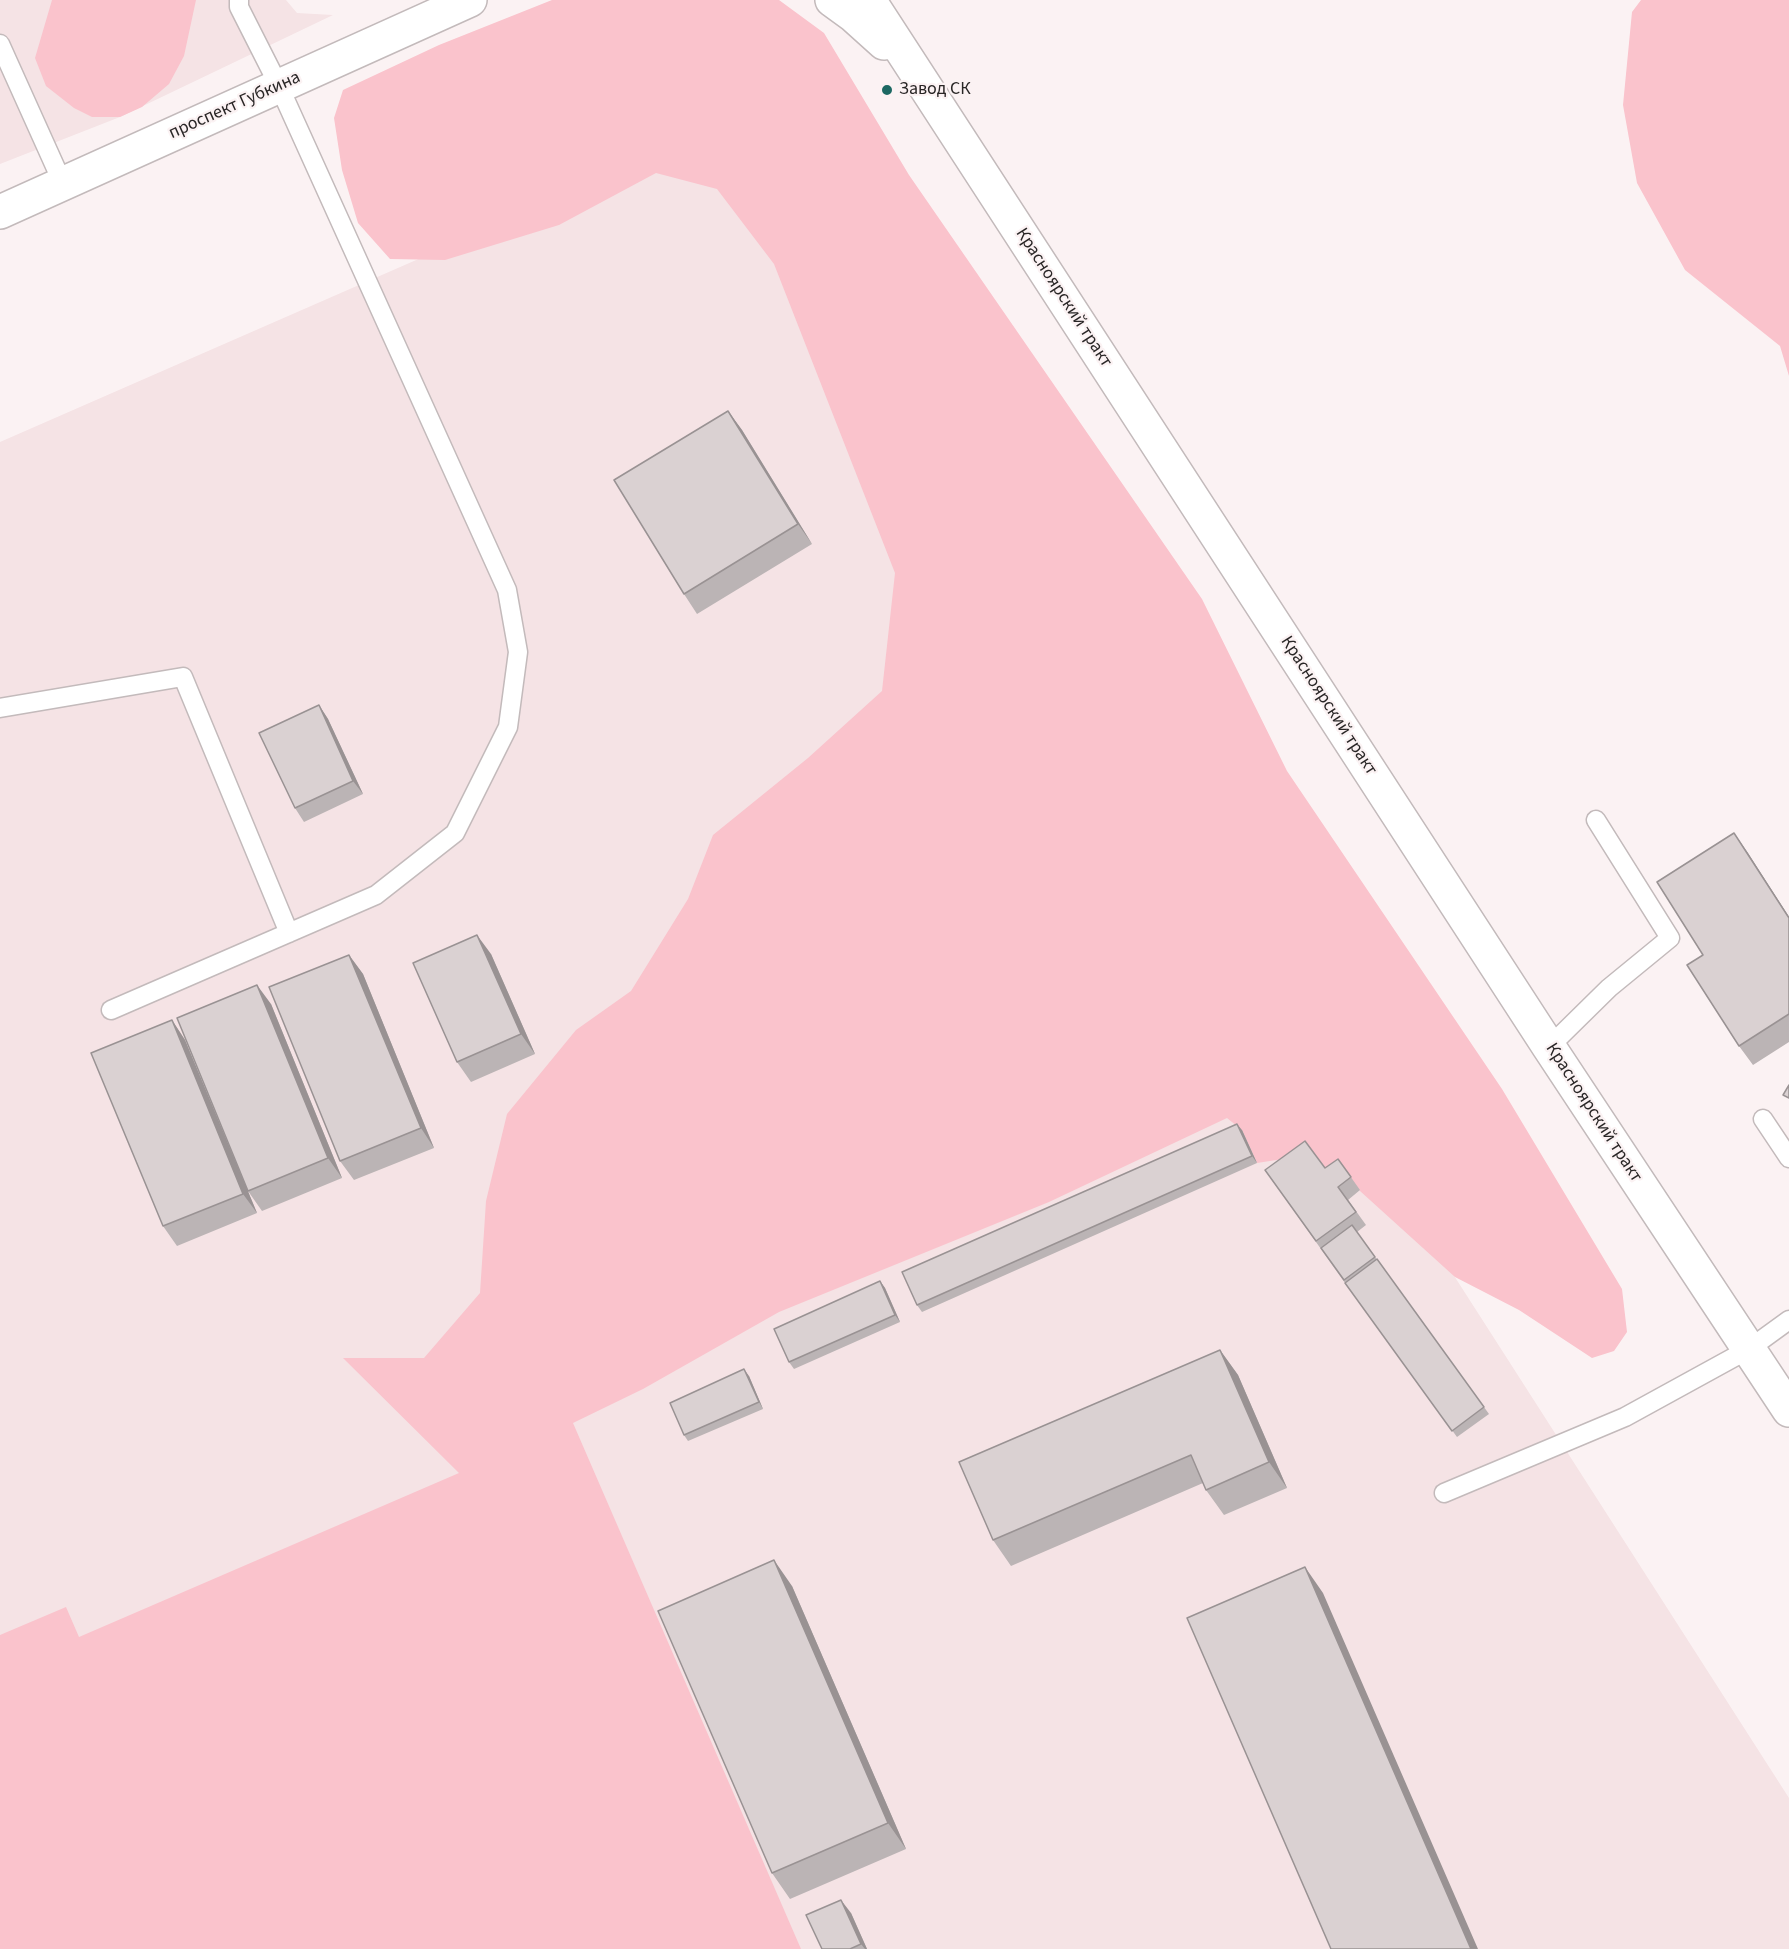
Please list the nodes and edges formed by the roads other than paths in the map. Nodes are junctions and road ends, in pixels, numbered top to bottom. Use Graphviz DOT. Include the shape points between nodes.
graph roads {
  1 [pos="240,0"];
  2 [pos="470,0"];
  3 [pos="832,0"];
  4 [pos="869,0"];
  5 [pos="0,44"];
  6 [pos="914,69"];
  7 [pos="279,86"];
  8 [pos="63,184"];
  9 [pos="0,212"];
  10 [pos="0,708"];
  11 [pos="1596,820"];
  12 [pos="289,933"];
  13 [pos="111,1011"];
  14 [pos="1549,1047"];
  15 [pos="1762,1119"];
  16 [pos="1789,1158"];
  17 [pos="1789,1320"];
  18 [pos="1749,1349"];
  19 [pos="1789,1410"];
  20 [pos="1444,1493"];
  1 -- 7 [label="lane" via="239,7"];
  2 -- 7 [label="main road, проспект Губкина"];
  3 -- 6 [label="main road"];
  4 -- 6 [label="main road, Красноярский тракт"];
  5 -- 8 [label="lane"];
  6 -- 14 [label="main road, Красноярский тракт"];
  7 -- 8 [label="main road, проспект Губкина"];
  7 -- 12 [label="lane" via="507,590 518,652 508,727 455,833 375,895"];
  8 -- 9 [label="main road, проспект Губкина"];
  10 -- 12 [label="lane" via="183,676"];
  11 -- 14 [label="lane" via="1670,938 1609,988"];
  12 -- 13 [label="lane"];
  14 -- 18 [label="main road, Красноярский тракт"];
  15 -- 16 [label="lane"];
  17 -- 18 [label="lane"];
  18 -- 19 [label="main road, Красноярский тракт"];
  18 -- 20 [label="lane" via="1625,1417"];
}
